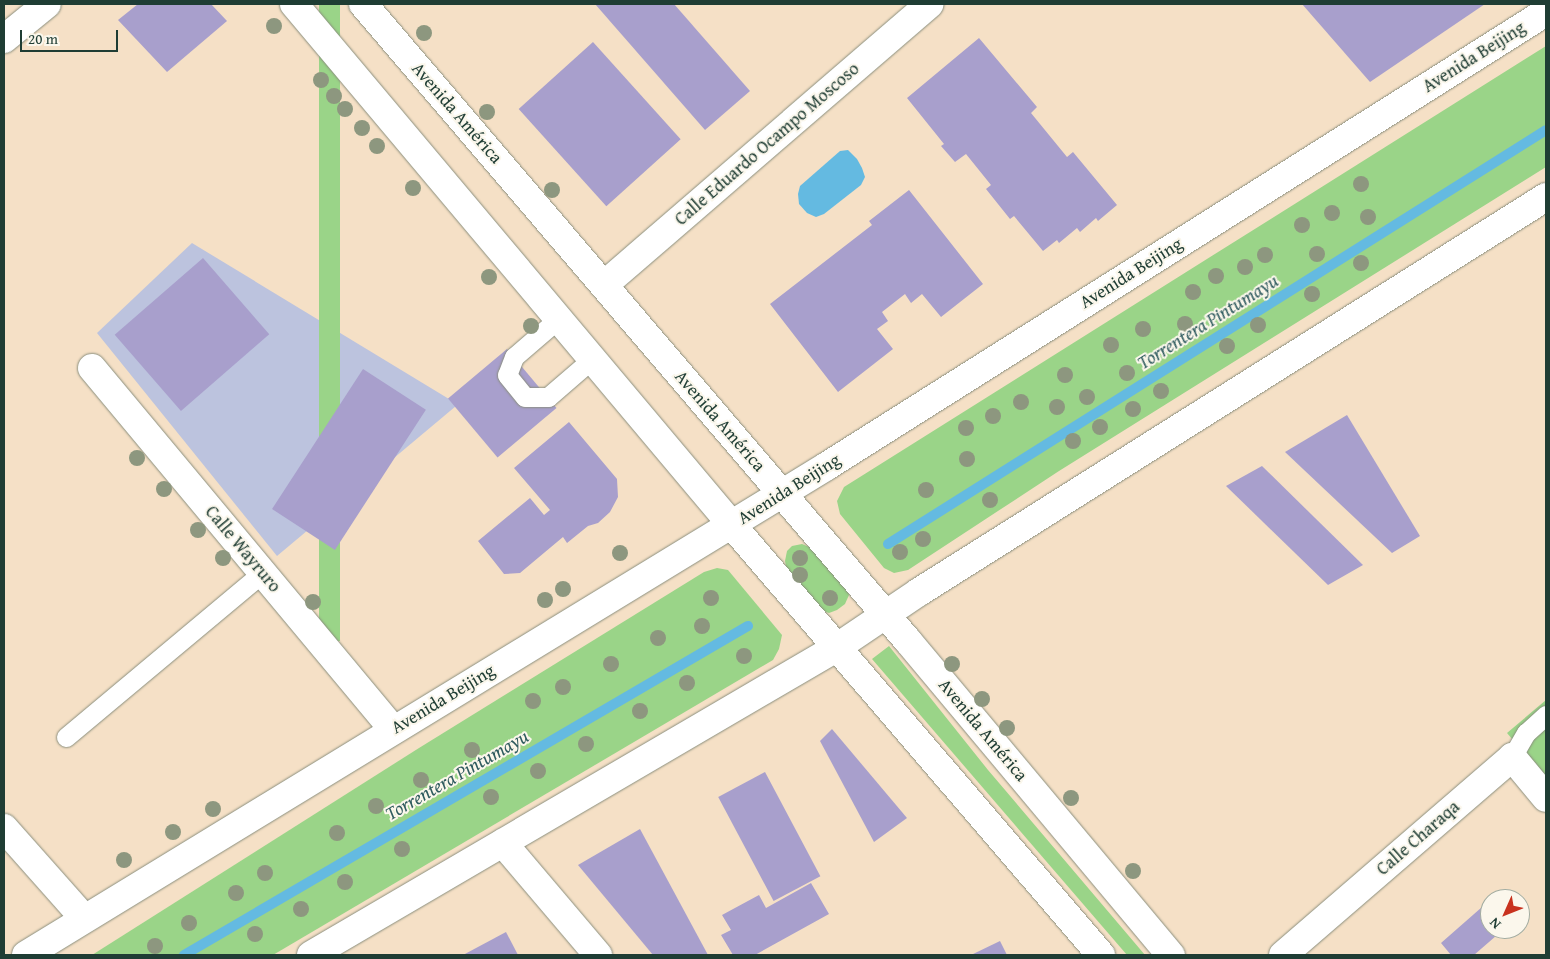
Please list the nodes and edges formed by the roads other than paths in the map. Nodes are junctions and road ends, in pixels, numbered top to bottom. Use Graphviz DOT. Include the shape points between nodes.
graph roads {
  1 [pos="47,4"];
  2 [pos="294,4"];
  3 [pos="364,4"];
  4 [pos="930,4"];
  5 [pos="1546,12"];
  6 [pos="4,39"];
  7 [pos="1546,197"];
  8 [pos="604,285"];
  9 [pos="558,319"];
  10 [pos="592,359"];
  11 [pos="92,368"];
  12 [pos="782,493"];
  13 [pos="731,524"];
  14 [pos="263,572"];
  15 [pos="886,615"];
  16 [pos="836,648"];
  17 [pos="1546,715"];
  18 [pos="393,729"];
  19 [pos="66,737"];
  20 [pos="1512,757"];
  21 [pos="1546,798"];
  22 [pos="4,828"];
  23 [pos="503,843"];
  24 [pos="84,918"];
  25 [pos="26,955"];
  26 [pos="311,955"];
  27 [pos="598,955"];
  28 [pos="1101,955"];
  29 [pos="1172,955"];
  30 [pos="1283,955"];
  1 -- 6 [label="main road"];
  2 -- 9 [label="main road"];
  3 -- 8 [label="main road, Avenida América"];
  4 -- 8 [label="main road, Calle Eduardo Ocampo Moscoso"];
  5 -- 12 [label="main road, Avenida Beijing"];
  7 -- 15 [label="main road"];
  8 -- 12 [label="main road, Avenida América"];
  9 -- 10 [label="main road"];
  9 -- 10 [label="lane" via="514,357 507,375 525,397 548,396"];
  10 -- 13 [label="main road"];
  11 -- 14 [label="main road, Calle Wayruro"];
  12 -- 13 [label="main road, Avenida Beijing"];
  12 -- 15 [label="main road, Avenida América"];
  13 -- 16 [label="main road"];
  13 -- 18 [label="main road, Avenida Beijing"];
  14 -- 18 [label="main road, Calle Wayruro"];
  14 -- 19 [label="lane"];
  15 -- 16 [label="main road"];
  15 -- 29 [label="main road, Avenida América"];
  16 -- 23 [label="main road"];
  16 -- 28 [label="main road"];
  17 -- 20 [label="lane, Calle Charaqa" via="1526,733"];
  18 -- 24 [label="main road, Avenida Beijing"];
  20 -- 21 [label="main road"];
  20 -- 30 [label="main road, Calle Charaqa"];
  22 -- 24 [label="main road"];
  23 -- 26 [label="main road"];
  23 -- 27 [label="main road"];
  24 -- 25 [label="main road, Avenida Beijing"];
}
